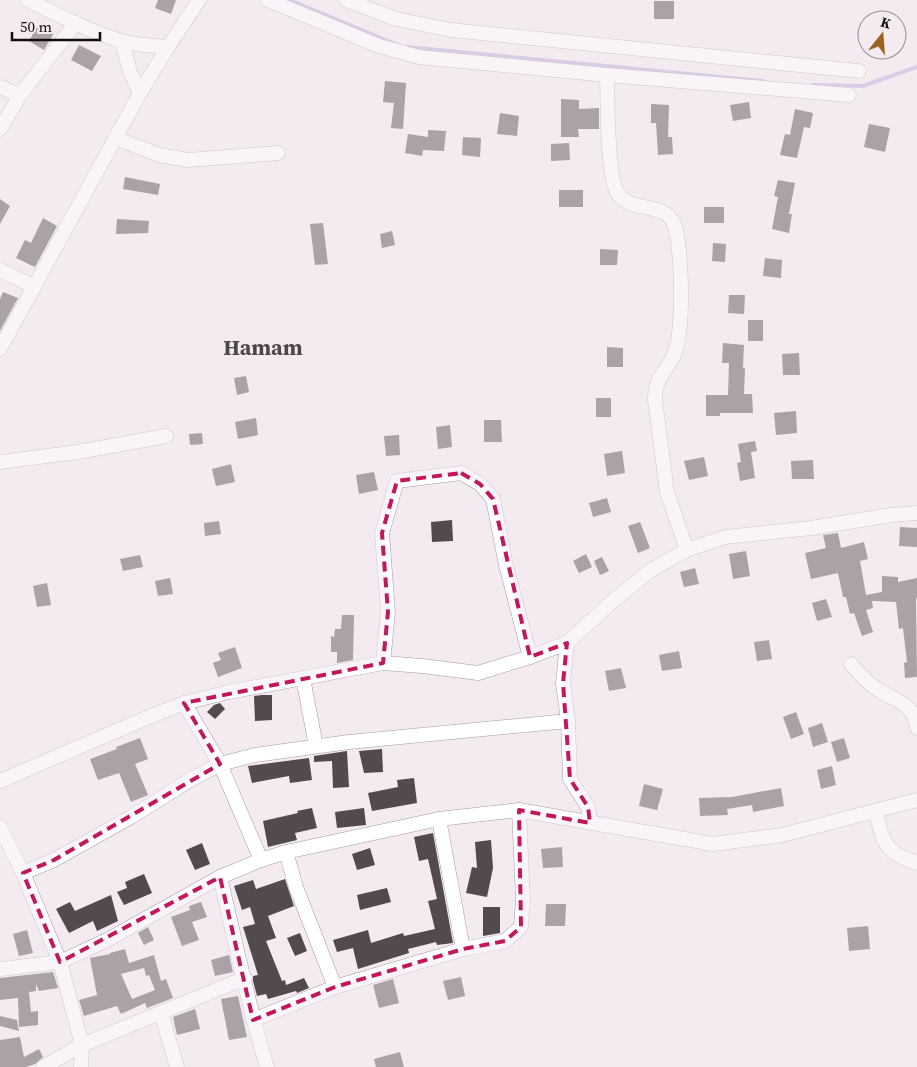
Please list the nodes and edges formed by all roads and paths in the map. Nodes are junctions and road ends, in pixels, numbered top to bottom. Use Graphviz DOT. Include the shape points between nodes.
graph roads {
  1 [pos="28,0"];
  2 [pos="200,0"];
  3 [pos="268,0"];
  4 [pos="346,0"];
  5 [pos="76,23"];
  6 [pos="122,41"];
  7 [pos="168,47"];
  8 [pos="860,71"];
  9 [pos="608,75"];
  10 [pos="0,87"];
  11 [pos="140,93"];
  12 [pos="20,95"];
  13 [pos="849,95"];
  14 [pos="0,129"];
  15 [pos="115,138"];
  16 [pos="278,153"];
  17 [pos="0,270"];
  18 [pos="34,286"];
  19 [pos="0,349"];
  20 [pos="166,436"];
  21 [pos="0,462"];
  22 [pos="917,513"];
  23 [pos="686,550"];
  24 [pos="567,643"];
  25 [pos="530,656"];
  26 [pos="383,663"];
  27 [pos="851,664"];
  28 [pos="303,678"];
  29 [pos="184,703"];
  30 [pos="568,721"];
  31 [pos="917,728"];
  32 [pos="316,746"];
  33 [pos="220,764"];
  34 [pos="0,781"];
  35 [pos="917,800"];
  36 [pos="519,810"];
  37 [pos="876,811"];
  38 [pos="440,820"];
  39 [pos="590,823"];
  40 [pos="0,827"];
  41 [pos="286,852"];
  42 [pos="261,860"];
  43 [pos="917,863"];
  44 [pos="23,873"];
  45 [pos="220,877"];
  46 [pos="463,949"];
  47 [pos="60,962"];
  48 [pos="0,968"];
  49 [pos="244,978"];
  50 [pos="335,987"];
  51 [pos="161,1013"];
  52 [pos="253,1020"];
  53 [pos="82,1046"];
  54 [pos="44,1067"];
  55 [pos="81,1067"];
  56 [pos="177,1067"];
  57 [pos="267,1067"];
  1 -- 5 [label="street"];
  2 -- 7 [label="street"];
  3 -- 9 [label="street" via="405,54"];
  4 -- 8 [label="street" via="396,19 451,30"];
  5 -- 6 [label="street"];
  5 -- 12 [label="street"];
  6 -- 7 [label="street"];
  6 -- 11 [label="street" via="130,72"];
  7 -- 11 [label="street"];
  9 -- 13 [label="street"];
  9 -- 23 [label="street" via="608,139 615,188 629,204 663,211 675,229 680,292 677,344 672,360 659,377 655,400 667,492"];
  10 -- 12 [label="street"];
  11 -- 15 [label="street"];
  12 -- 14 [label="street"];
  15 -- 16 [label="street" via="159,155 188,160"];
  15 -- 18 [label="street"];
  17 -- 18 [label="street"];
  18 -- 19 [label="street"];
  20 -- 21 [label="street"];
  22 -- 23 [label="street" via="725,537"];
  23 -- 24 [label="street" via="651,570"];
  24 -- 25 [label="street"];
  24 -- 30 [label="street" via="563,683"];
  25 -- 26 [label="street" via="478,673"];
  25 -- 26 [label="street" via="493,499 480,484 461,473 397,481 382,533 388,612"];
  26 -- 28 [label="street"];
  27 -- 31 [label="street" via="871,685 905,704 914,716"];
  28 -- 29 [label="street"];
  28 -- 32 [label="street"];
  29 -- 33 [label="street"];
  29 -- 34 [label="street"];
  30 -- 32 [label="street"];
  30 -- 39 [label="street" via="570,779 588,806"];
  32 -- 33 [label="street" via="254,755"];
  33 -- 42 [label="street"];
  33 -- 44 [label="street" via="71,851"];
  35 -- 37 [label="street"];
  36 -- 38 [label="street"];
  36 -- 39 [label="street"];
  36 -- 46 [label="street" via="521,927 505,941"];
  37 -- 39 [label="street" via="782,835 713,844"];
  37 -- 43 [label="street" via="886,846"];
  38 -- 41 [label="street"];
  38 -- 46 [label="street"];
  40 -- 44 [label="street"];
  41 -- 42 [label="street"];
  41 -- 50 [label="street" via="296,887"];
  42 -- 45 [label="street"];
  44 -- 47 [label="street"];
  45 -- 47 [label="street" via="109,939"];
  45 -- 49 [label="street"];
  46 -- 50 [label="street"];
  47 -- 48 [label="street"];
  47 -- 53 [label="street"];
  49 -- 51 [label="street"];
  49 -- 52 [label="street"];
  50 -- 52 [label="street"];
  51 -- 53 [label="street"];
  51 -- 56 [label="street"];
  52 -- 57 [label="street"];
  53 -- 54 [label="street"];
  53 -- 55 [label="street"];
}
